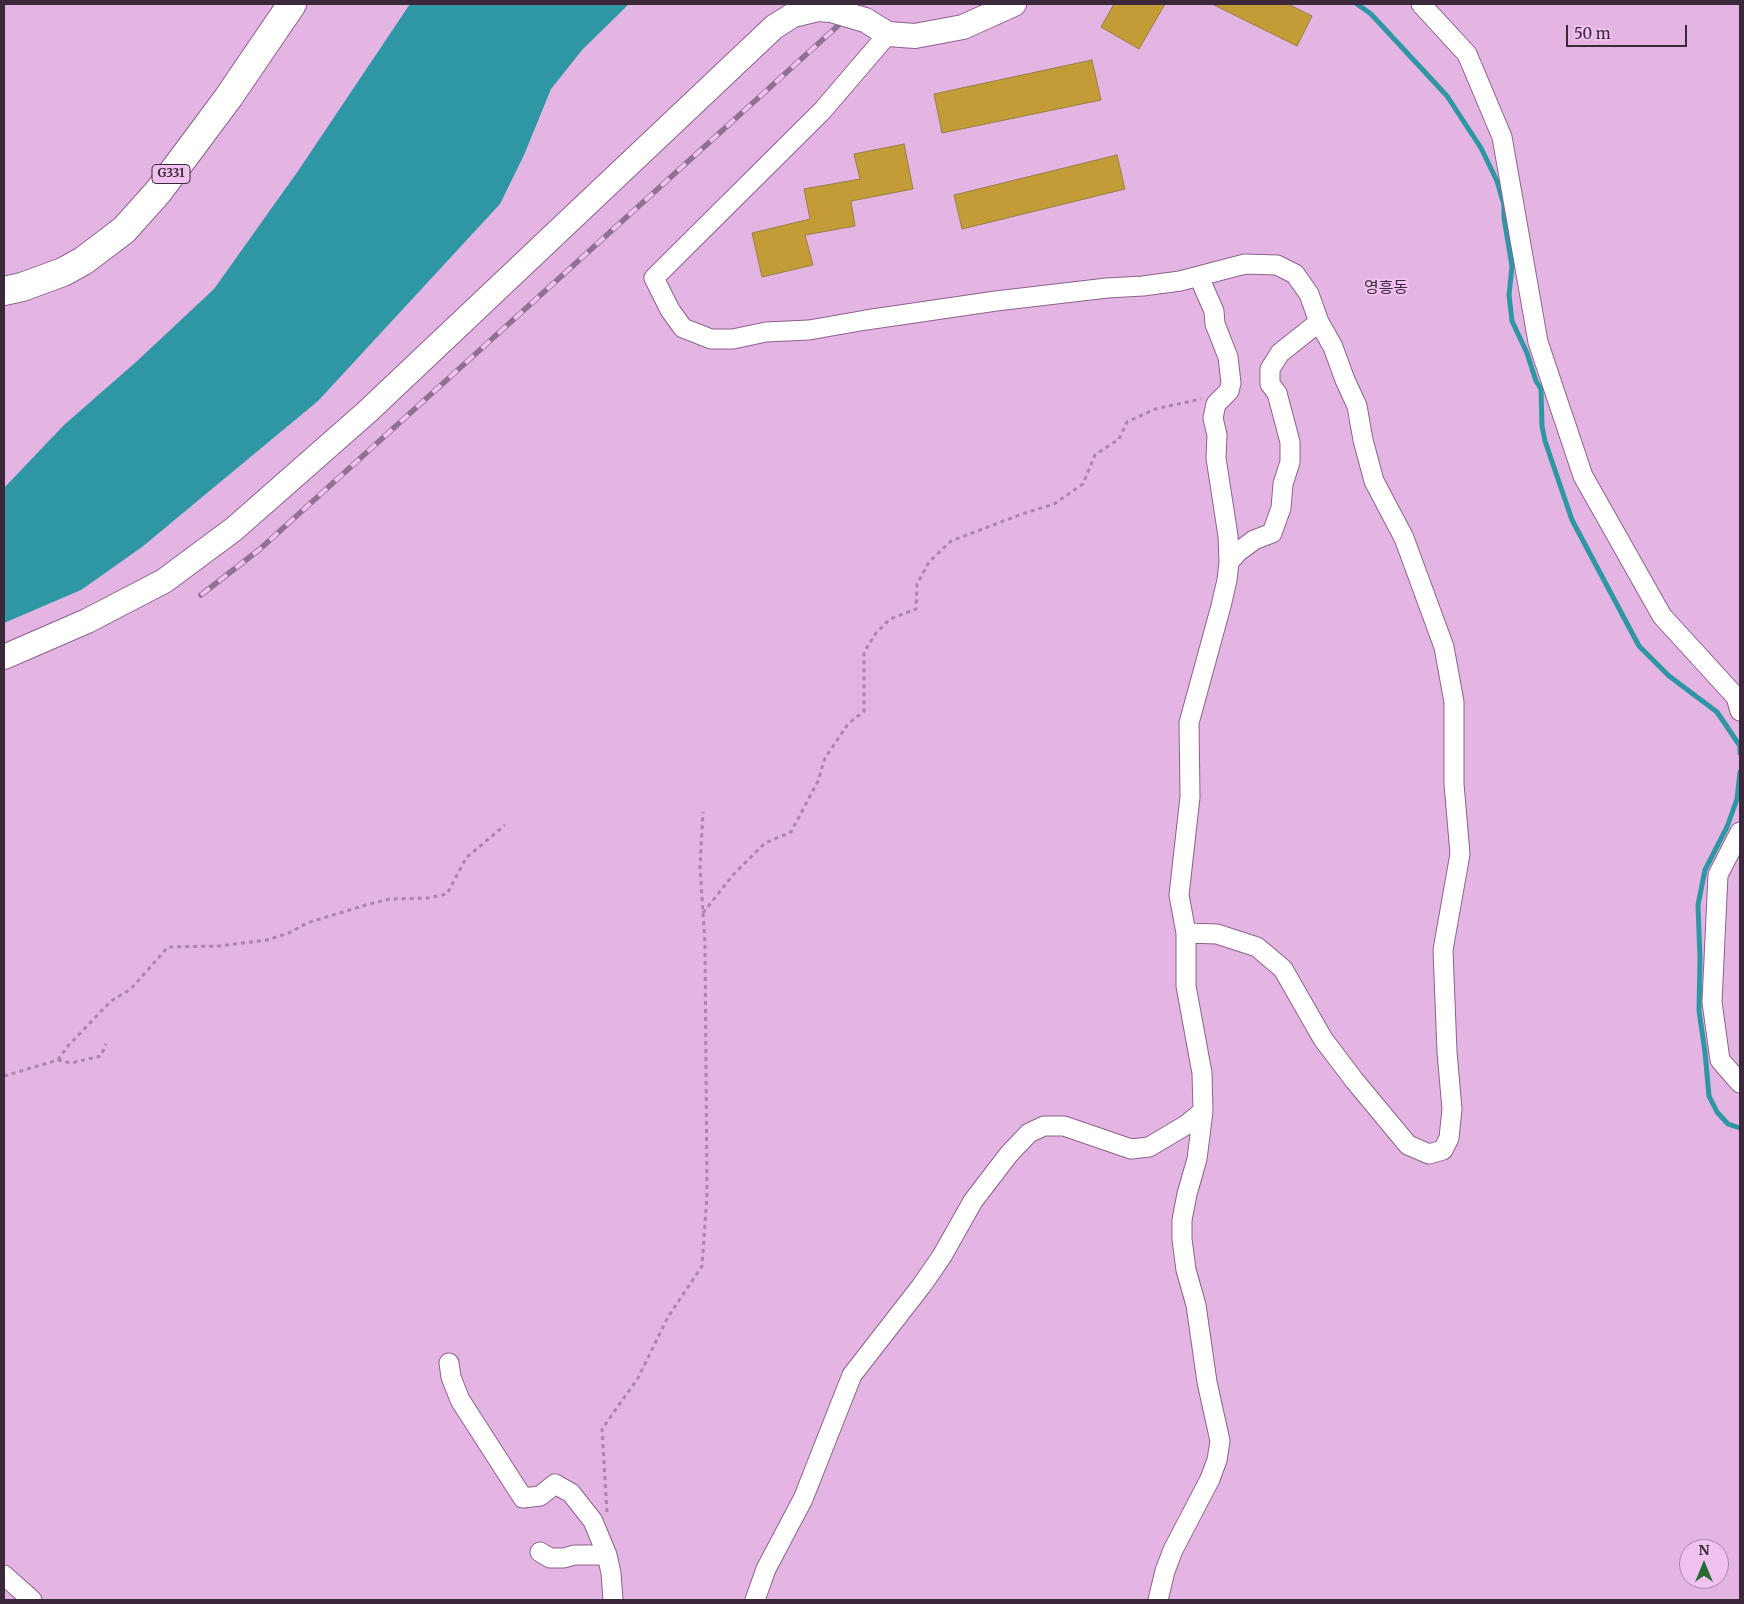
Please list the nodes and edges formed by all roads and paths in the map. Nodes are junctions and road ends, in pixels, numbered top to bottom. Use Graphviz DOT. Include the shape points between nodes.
graph roads {
  1 [pos="292,4"];
  2 [pos="1014,4"];
  3 [pos="1421,4"];
  4 [pos="888,34"];
  5 [pos="1199,277"];
  6 [pos="4,291"];
  7 [pos="1319,322"];
  8 [pos="1229,391"];
  9 [pos="1229,562"];
  10 [pos="4,657"];
  11 [pos="1740,712"];
  12 [pos="703,812"];
  13 [pos="505,825"];
  14 [pos="1740,832"];
  15 [pos="703,912"];
  16 [pos="1186,933"];
  17 [pos="106,1044"];
  18 [pos="58,1060"];
  19 [pos="4,1076"];
  20 [pos="1740,1083"];
  21 [pos="1203,1111"];
  22 [pos="449,1363"];
  23 [pos="607,1515"];
  24 [pos="540,1552"];
  25 [pos="607,1555"];
  26 [pos="4,1575"];
  27 [pos="32,1600"];
  28 [pos="612,1600"];
  29 [pos="755,1600"];
  30 [pos="1158,1600"];
  1 -- 6 [label="highway, G331" via="228,98 164,184 124,230 63,272"];
  2 -- 4 [label="main road" via="963,27 916,36"];
  3 -- 11 [label="street" via="1466,54 1502,137 1538,342 1583,476 1662,616 1736,698"];
  4 -- 5 [label="street" via="822,111 654,278 682,328 712,340 733,339 996,301"];
  4 -- 10 [label="main road, bridge" via="865,20 831,10 792,15 774,27 367,412 234,529 164,581 87,621"];
  5 -- 7 [label="street" via="1245,264 1277,265 1295,274 1309,294"];
  5 -- 8 [label="street" via="1214,311 1228,357"];
  7 -- 9 [label="street" via="1280,353 1270,369 1270,384 1276,393 1290,442 1290,462 1283,484 1281,508 1272,533 1254,540"];
  7 -- 16 [label="street" via="1357,406 1374,481 1404,538 1444,647 1454,702 1454,784 1460,854 1443,950 1452,1108 1443,1150 1428,1154 1408,1145 1323,1039 1283,970 1257,947 1217,934"];
  8 -- 9 [label="street" via="1216,404 1213,418"];
  8 -- 15 [label="path" via="1155,409 1127,422 1119,439 1095,455 1083,484 1054,504 951,541 929,562 917,584 916,609 890,619 864,652 864,711 848,724 825,758 818,782 791,832 765,843"];
  9 -- 16 [label="street" via="1221,606 1189,723 1190,796 1179,895"];
  12 -- 15 [label="path" via="700,867"];
  13 -- 18 [label="path" via="466,858 447,894 369,904 307,923 267,940 220,946 168,947 131,988 111,1001"];
  14 -- 20 [label="street" via="1718,875 1712,1002 1720,1060"];
  15 -- 23 [label="path" via="707,1195 702,1266 668,1317 638,1378 602,1430"];
  16 -- 21 [label="street" via="1186,986 1202,1073"];
  17 -- 18 [label="path" via="101,1056 71,1064"];
  18 -- 19 [label="path"];
  21 -- 29 [label="street" via="1186,1126 1149,1148 1130,1149 1064,1126 1044,1126 1029,1133 1009,1154 973,1201 922,1285 852,1375 806,1491 766,1569"];
  21 -- 30 [label="street" via="1197,1159 1182,1220 1182,1238 1186,1270 1196,1305 1206,1382 1220,1441 1210,1479 1164,1571"];
  22 -- 25 [label="street" via="460,1400 524,1498 540,1496 555,1484 571,1493 593,1521"];
  24 -- 25 [label="street" via="550,1558"];
  25 -- 28 [label="street"];
  26 -- 27 [label="street"];
}
